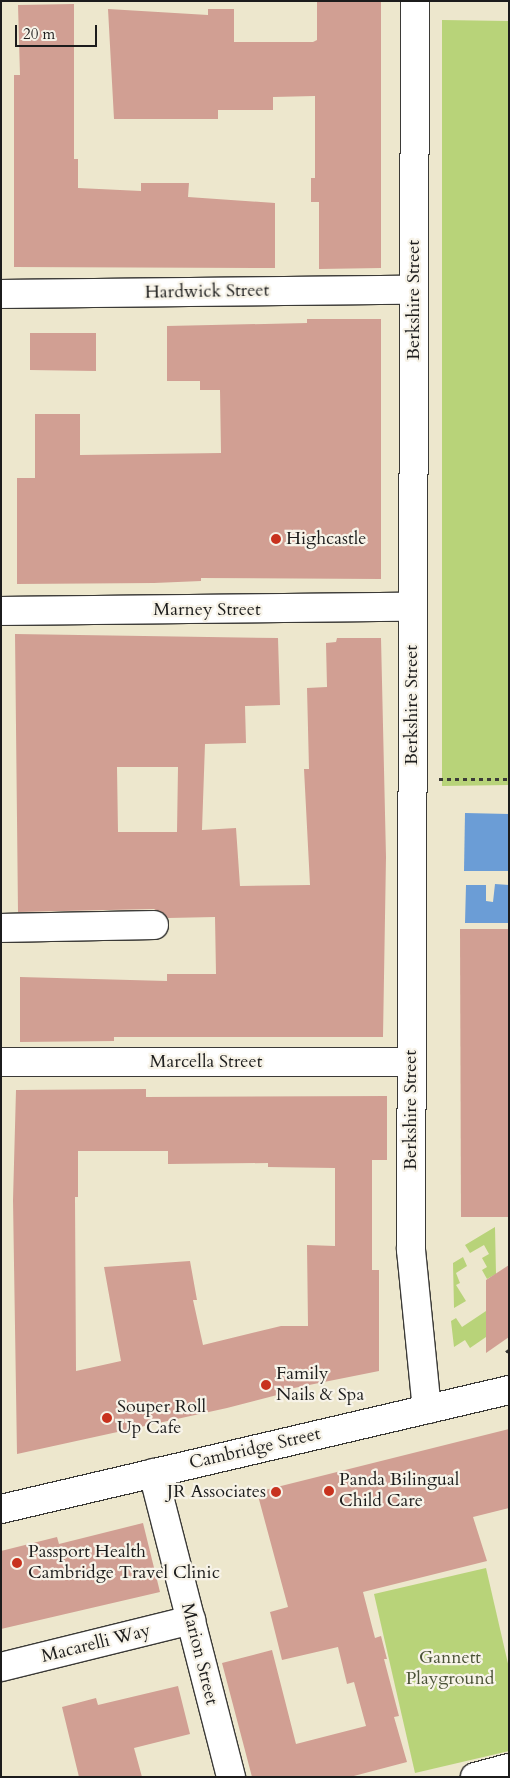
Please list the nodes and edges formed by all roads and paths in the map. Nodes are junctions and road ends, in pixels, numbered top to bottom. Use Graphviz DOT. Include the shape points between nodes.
graph roads {
  1 [pos="415,1"];
  2 [pos="413,290"];
  3 [pos="1,294"];
  4 [pos="412,608"];
  5 [pos="1,611"];
  6 [pos="509,779"];
  7 [pos="412,780"];
  8 [pos="154,925"];
  9 [pos="1,928"];
  10 [pos="1,1062"];
  11 [pos="411,1062"];
  12 [pos="509,1390"];
  13 [pos="427,1409"];
  14 [pos="153,1473"];
  15 [pos="1,1509"];
  16 [pos="191,1620"];
  17 [pos="1,1667"];
  18 [pos="509,1768"];
  19 [pos="231,1777"];
  20 [pos="475,1777"];
  1 -- 2 [label="street, Berkshire Street"];
  2 -- 3 [label="street, Hardwick Street"];
  2 -- 4 [label="street, Berkshire Street"];
  4 -- 5 [label="street, Marney Street"];
  4 -- 7 [label="street, Berkshire Street"];
  6 -- 7 [label="path"];
  7 -- 11 [label="street, Berkshire Street"];
  8 -- 9 [label="street"];
  10 -- 11 [label="street, Marcella Street"];
  11 -- 13 [label="street, Berkshire Street" via="411,1250"];
  12 -- 13 [label="street, Cambridge Street"];
  13 -- 14 [label="street, Cambridge Street"];
  14 -- 15 [label="street, Cambridge Street"];
  14 -- 16 [label="street, Marion Street"];
  16 -- 17 [label="street, Macarelli Way"];
  16 -- 19 [label="street, Marion Street"];
  18 -- 20 [label="street"];
}
